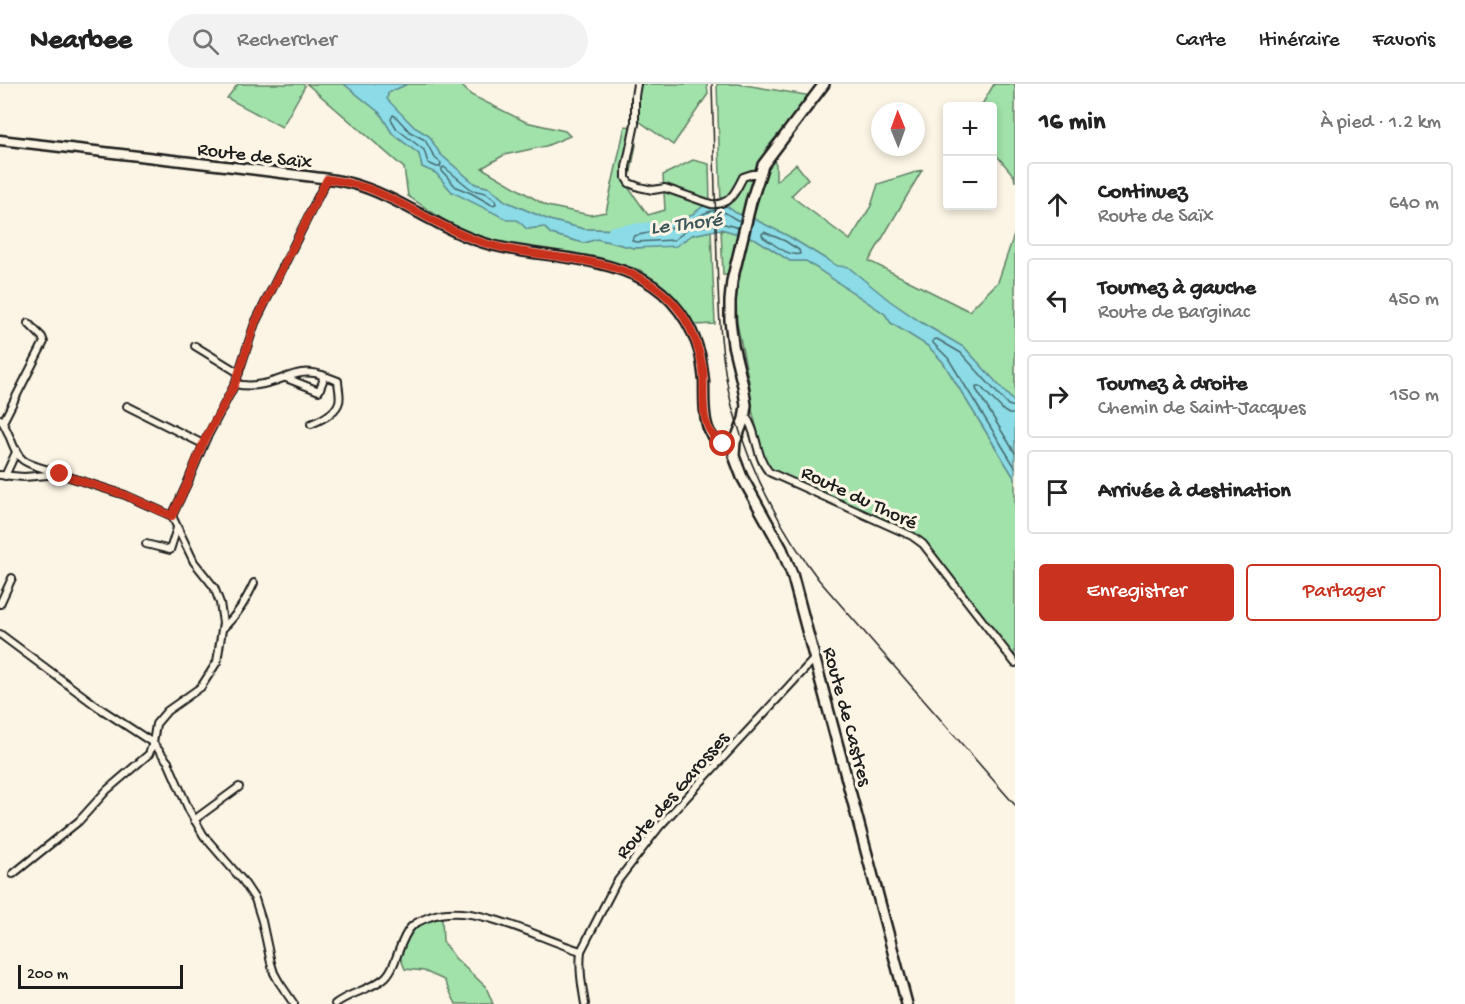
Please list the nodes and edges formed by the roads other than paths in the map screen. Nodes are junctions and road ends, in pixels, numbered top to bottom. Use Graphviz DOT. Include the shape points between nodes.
graph roads {
  1 [pos="637,84"];
  2 [pos="824,84"];
  3 [pos="0,140"];
  4 [pos="760,174"];
  5 [pos="327,179"];
  6 [pos="28,323"];
  7 [pos="195,346"];
  8 [pos="239,373"];
  9 [pos="322,375"];
  10 [pos="286,378"];
  11 [pos="235,384"];
  12 [pos="127,406"];
  13 [pos="745,414"];
  14 [pos="2,420"];
  15 [pos="311,424"];
  16 [pos="203,444"];
  17 [pos="734,447"];
  18 [pos="17,450"];
  19 [pos="60,474"];
  20 [pos="2,476"];
  21 [pos="172,516"];
  22 [pos="177,527"];
  23 [pos="146,544"];
  24 [pos="12,578"];
  25 [pos="254,583"];
  26 [pos="0,604"];
  27 [pos="222,629"];
  28 [pos="0,634"];
  29 [pos="815,658"];
  30 [pos="1015,663"];
  31 [pos="153,743"];
  32 [pos="239,788"];
  33 [pos="194,820"];
  34 [pos="13,874"];
  35 [pos="581,951"];
  36 [pos="294,1004"];
  37 [pos="334,1004"];
  38 [pos="585,1004"];
  39 [pos="907,1004"];
  1 -- 4 [label="street" via="635,124 626,167 629,183 653,190 665,188 717,205 733,196 743,177"];
  2 -- 4 [label="main road"];
  3 -- 5 [label="street, Route de Saïx"];
  4 -- 13 [label="main road" via="732,281 730,310"];
  5 -- 8 [label="street" via="255,323"];
  5 -- 17 [label="street, Route de Saïx" via="375,192 476,240 606,264 647,282 667,297 688,326 703,370 707,426 717,440"];
  6 -- 14 [label="street" via="44,342"];
  7 -- 8 [label="street"];
  8 -- 11 [label="street"];
  9 -- 10 [label="street" via="303,372"];
  9 -- 10 [label="street" via="319,392"];
  9 -- 15 [label="street" via="338,381 339,402 333,411"];
  10 -- 11 [label="street" via="248,386"];
  11 -- 16 [label="street"];
  12 -- 16 [label="street"];
  13 -- 17 [label="main road"];
  13 -- 30 [label="street, Route du Thoré" via="769,472 923,544"];
  14 -- 18 [label="street"];
  16 -- 21 [label="street"];
  17 -- 29 [label="main road, Route de Castres" via="742,477 788,561"];
  18 -- 19 [label="street" via="20,459"];
  18 -- 20 [label="street"];
  19 -- 20 [label="street"];
  19 -- 21 [label="street" via="125,495"];
  21 -- 22 [label="street"];
  22 -- 23 [label="street" via="170,550"];
  22 -- 27 [label="street" via="194,562 214,587"];
  24 -- 26 [label="street"];
  25 -- 27 [label="street" via="235,616"];
  27 -- 31 [label="street" via="217,662 201,687 167,711 156,724"];
  28 -- 31 [label="street"];
  29 -- 35 [label="street, Route des Garosses" via="660,826 616,883"];
  29 -- 39 [label="main road, Route de Castres"];
  31 -- 33 [label="street" via="168,762"];
  31 -- 34 [label="street" via="149,754 107,790 79,821"];
  32 -- 33 [label="street"];
  33 -- 36 [label="street" via="255,899 274,973"];
  35 -- 37 [label="street" via="477,915 437,915 413,925 386,977"];
  35 -- 38 [label="street, Route des Garosses"];
}
